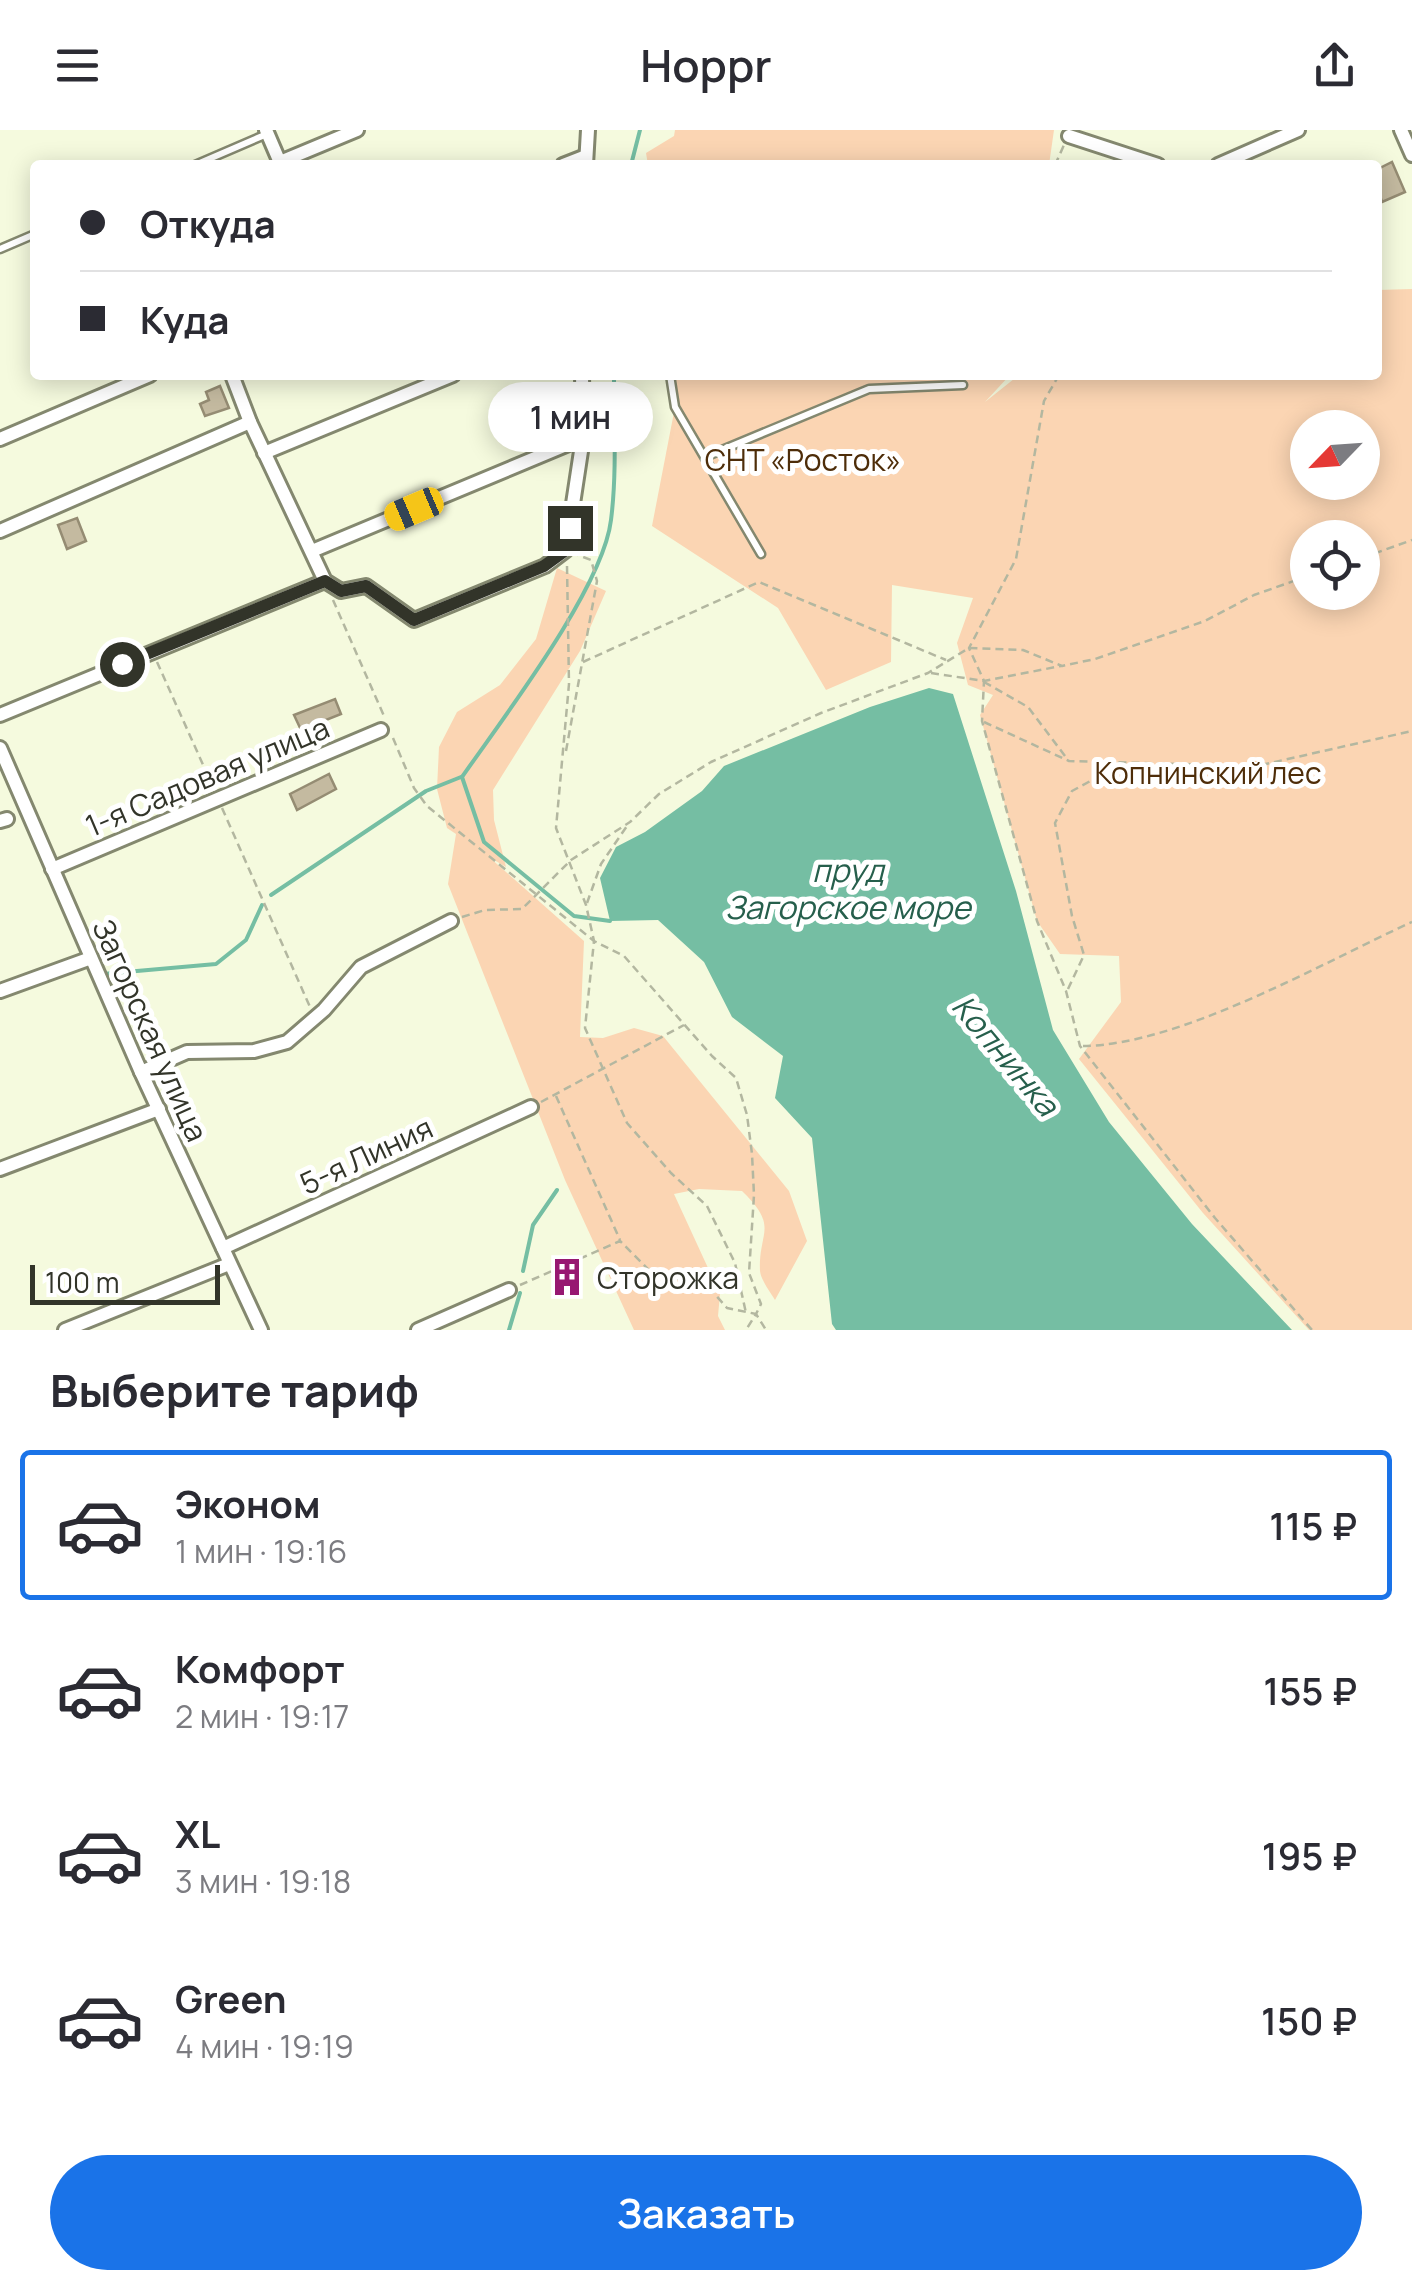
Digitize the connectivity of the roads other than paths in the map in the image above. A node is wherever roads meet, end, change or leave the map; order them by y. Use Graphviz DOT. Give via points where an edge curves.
graph roads {
  1 [pos="357,130"];
  2 [pos="588,130"];
  3 [pos="1298,130"];
  4 [pos="1402,130"];
  5 [pos="267,132"];
  6 [pos="1069,136"];
  7 [pos="1412,155"];
  8 [pos="205,160"];
  9 [pos="279,160"];
  10 [pos="287,160"];
  11 [pos="586,160"];
  12 [pos="1143,160"];
  13 [pos="1229,160"];
  14 [pos="30,236"];
  15 [pos="0,249"];
  16 [pos="138,380"];
  17 [pos="234,380"];
  18 [pos="441,380"];
  19 [pos="582,380"];
  20 [pos="671,380"];
  21 [pos="963,385"];
  22 [pos="250,422"];
  23 [pos="583,438"];
  24 [pos="0,439"];
  25 [pos="264,453"];
  26 [pos="704,458"];
  27 [pos="0,531"];
  28 [pos="312,552"];
  29 [pos="762,554"];
  30 [pos="325,581"];
  31 [pos="0,715"];
  32 [pos="381,730"];
  33 [pos="0,748"];
  34 [pos="52,869"];
  35 [pos="451,920"];
  36 [pos="92,958"];
  37 [pos="0,991"];
  38 [pos="141,1072"];
  39 [pos="531,1107"];
  40 [pos="159,1109"];
  41 [pos="0,1169"];
  42 [pos="222,1248"];
  43 [pos="228,1264"];
  44 [pos="509,1290"];
  45 [pos="66,1330"];
  46 [pos="261,1330"];
  47 [pos="418,1330"];
  1 -- 10 [label="street"];
  2 -- 11 [label="street"];
  3 -- 13 [label="street"];
  4 -- 7 [label="street"];
  5 -- 8 [label="lane"];
  5 -- 9 [label="street"];
  6 -- 12 [label="street"];
  14 -- 15 [label="lane"];
  16 -- 24 [label="street"];
  17 -- 22 [label="street"];
  18 -- 25 [label="street"];
  19 -- 23 [label="street"];
  20 -- 26 [label="lane" via="675,407"];
  21 -- 26 [label="lane" via="870,390"];
  22 -- 25 [label="street"];
  22 -- 27 [label="street"];
  23 -- 28 [label="street"];
  23 -- 30 [label="street" via="566,550 544,566 414,620 366,586 341,591"];
  25 -- 28 [label="street"];
  26 -- 29 [label="lane"];
  28 -- 30 [label="street"];
  30 -- 31 [label="street"];
  32 -- 34 [label="street, 1-я Садовая улица"];
  33 -- 34 [label="street, Загорская улица"];
  34 -- 36 [label="street, Загорская улица"];
  35 -- 38 [label="street" via="361,967 287,1042 254,1051 187,1052"];
  36 -- 37 [label="street"];
  36 -- 38 [label="street, Загорская улица"];
  38 -- 40 [label="street, Загорская улица"];
  39 -- 42 [label="street, 5-я Линия"];
  40 -- 41 [label="street"];
  40 -- 42 [label="street, Загорская улица"];
  42 -- 43 [label="street, Загорская улица"];
  43 -- 45 [label="street"];
  43 -- 46 [label="street, Загорская улица"];
  44 -- 47 [label="street"];
}
